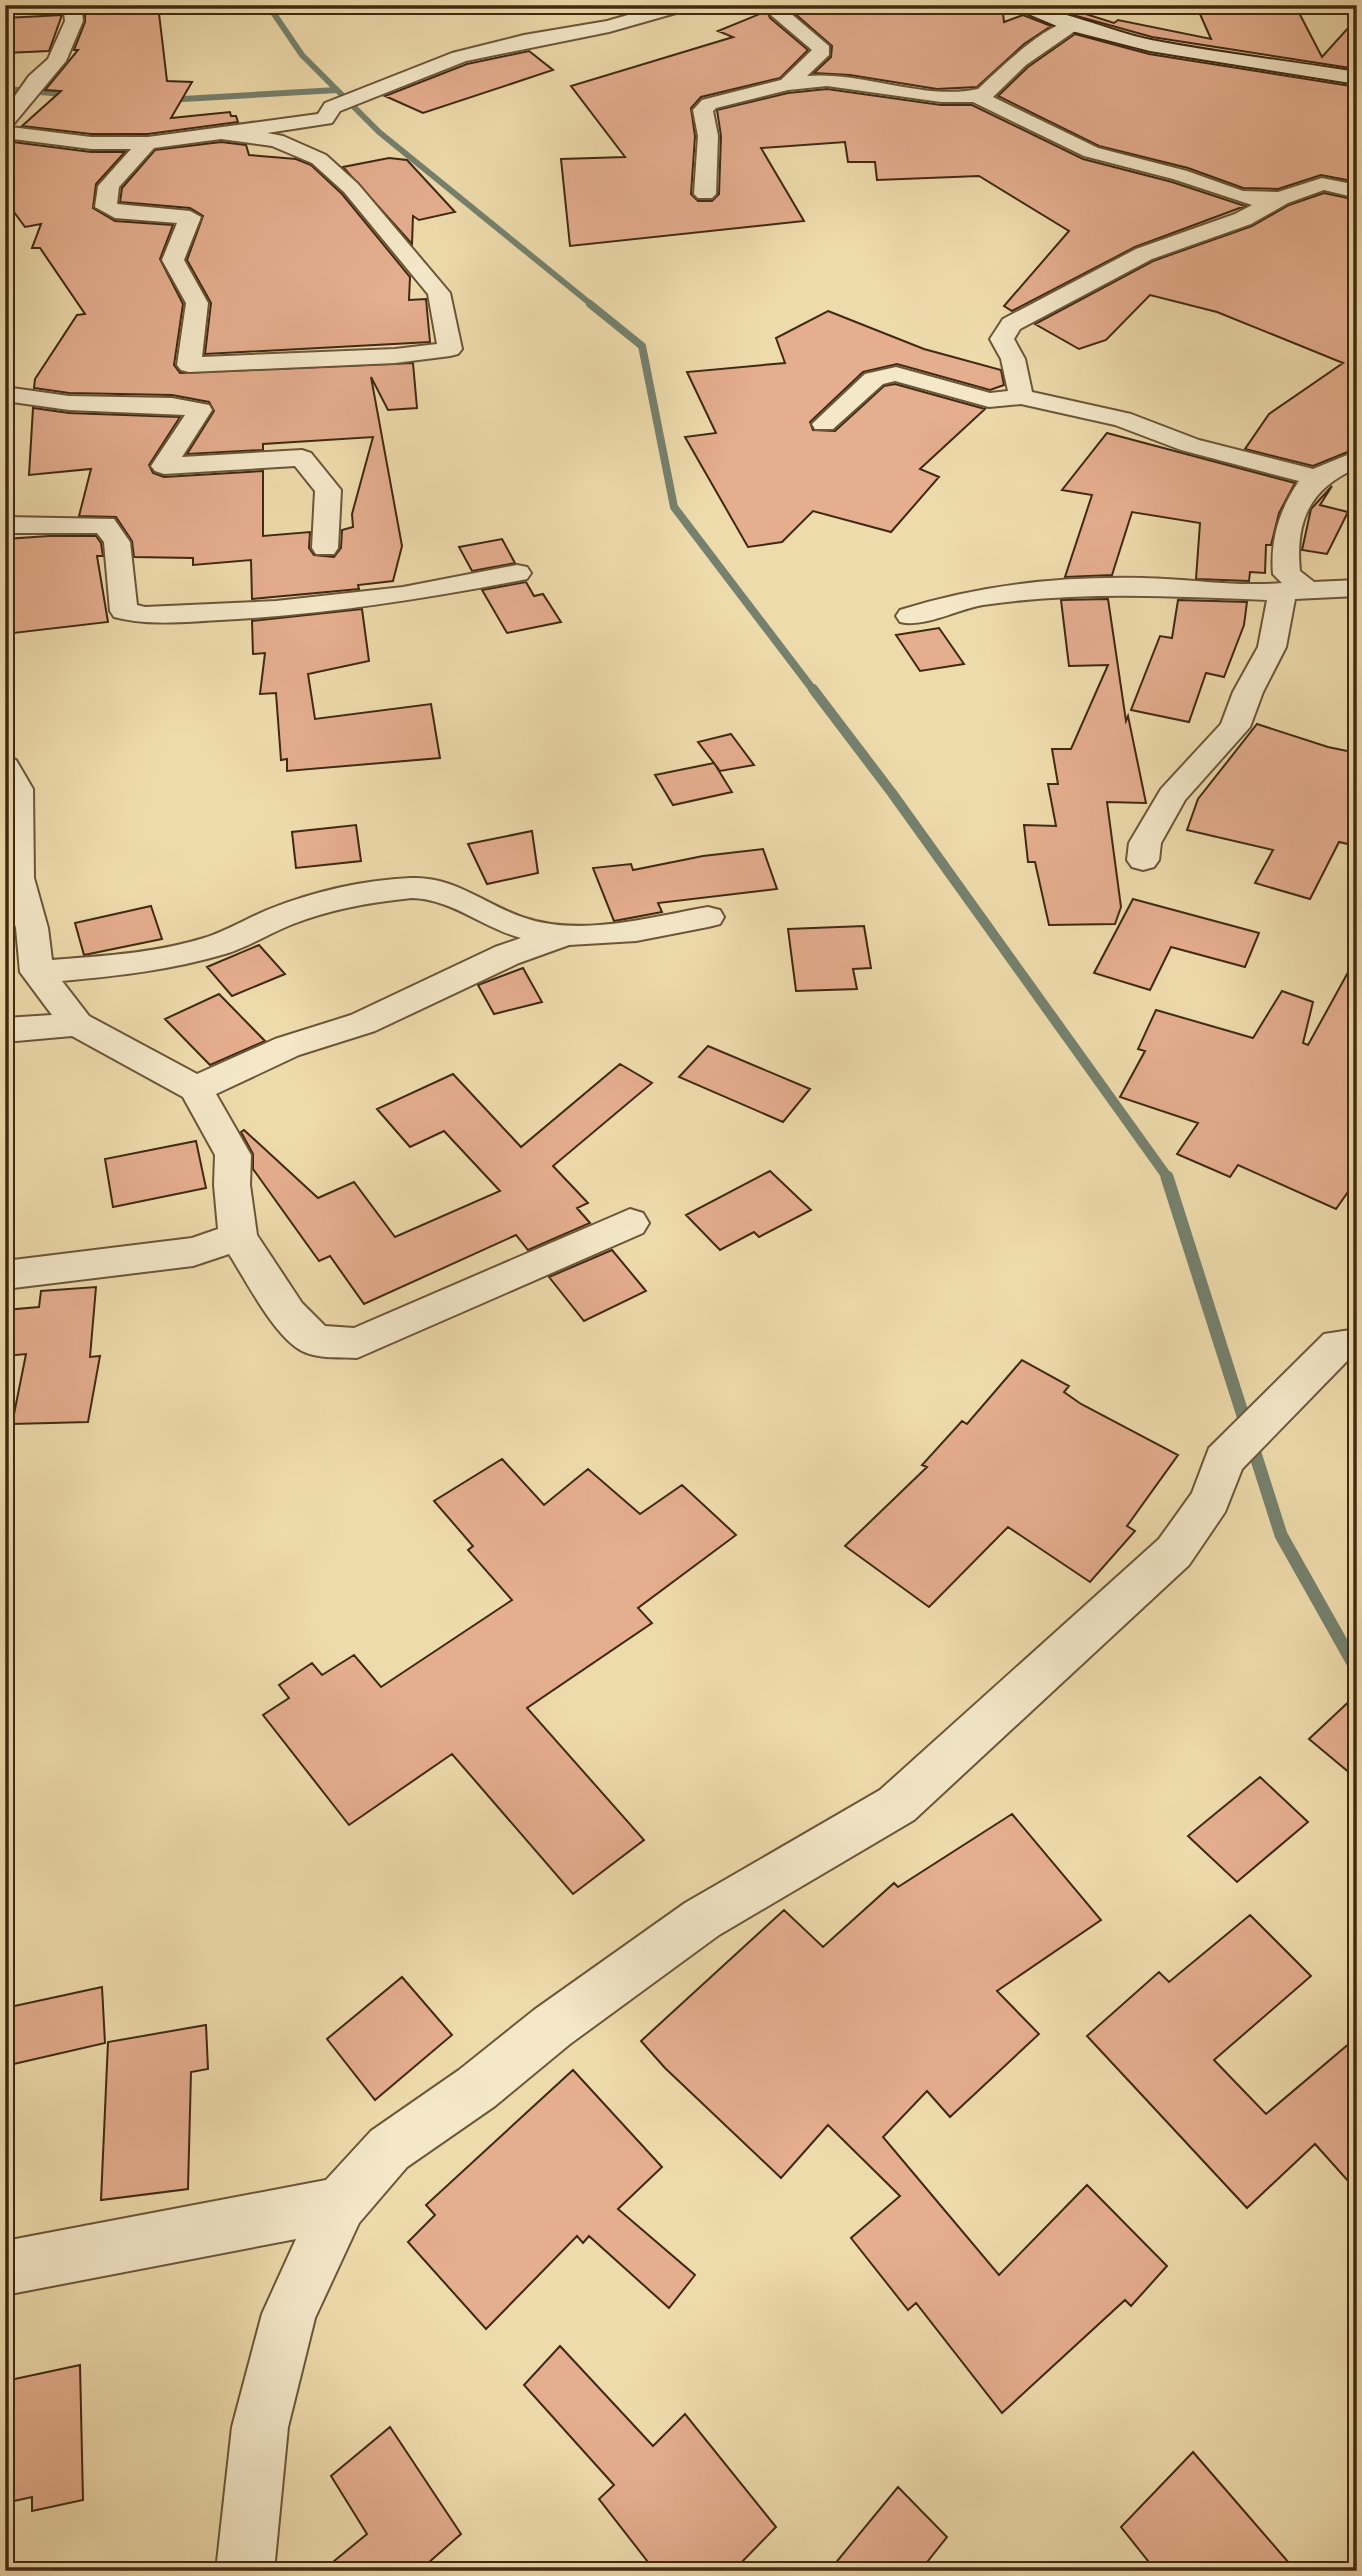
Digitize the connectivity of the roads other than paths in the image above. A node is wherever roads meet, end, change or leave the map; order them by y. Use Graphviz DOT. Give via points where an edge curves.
graph roads {
  1 [pos="77,5"];
  2 [pos="684,5"];
  3 [pos="791,5"];
  4 [pos="1016,5"];
  5 [pos="1071,25"];
  6 [pos="806,67"];
  7 [pos="1351,76"];
  8 [pos="827,80"];
  9 [pos="788,84"];
  10 [pos="976,96"];
  11 [pos="5,122"];
  12 [pos="5,132"];
  13 [pos="225,134"];
  14 [pos="148,143"];
  15 [pos="1357,192"];
  16 [pos="705,194"];
  17 [pos="1281,198"];
  18 [pos="5,394"];
  19 [pos="1021,397"];
  20 [pos="824,424"];
  21 [pos="1357,459"];
  22 [pos="1317,478"];
  23 [pos="5,525"];
  24 [pos="325,548"];
  25 [pos="517,573"];
  26 [pos="1357,588"];
  27 [pos="1295,590"];
  28 [pos="910,615"];
  29 [pos="5,766"];
  30 [pos="1143,860"];
  31 [pos="708,917"];
  32 [pos="564,936"];
  33 [pos="37,972"];
  34 [pos="77,1024"];
  35 [pos="5,1030"];
  36 [pos="196,1089"];
  37 [pos="630,1223"];
  38 [pos="237,1237"];
  39 [pos="5,1275"];
  40 [pos="1357,1344"];
  41 [pos="340,2204"];
  42 [pos="5,2268"];
  43 [pos="245,2571"];
  1 -- 11 [label="street" via="56,61"];
  2 -- 13 [label="street" via="609,26 458,57 332,107 326,119"];
  3 -- 6 [label="street" via="778,12 822,51"];
  4 -- 5 [label="street"];
  5 -- 7 [label="street" via="1150,45"];
  5 -- 10 [label="street"];
  6 -- 8 [label="street"];
  6 -- 9 [label="street"];
  8 -- 9 [label="street"];
  8 -- 10 [label="street" via="941,96"];
  9 -- 16 [label="street" via="709,104 703,110 708,136"];
  10 -- 17 [label="street" via="1091,152 1180,174 1258,201"];
  12 -- 14 [label="street" via="79,142"];
  13 -- 14 [label="street"];
  13 -- 14 [label="street" via="276,141 319,159 351,188 439,293 450,349 395,356 189,365 197,303 173,260 190,217 115,212 106,207 109,186"];
  15 -- 17 [label="street" via="1322,184"];
  17 -- 19 [label="street" via="1243,219 1144,254 1011,324 1002,339 1013,359"];
  18 -- 24 [label="street" via="69,403 200,410 164,466 302,458 328,490"];
  19 -- 20 [label="street" via="989,400 882,374"];
  19 -- 22 [label="street" via="1122,419 1190,445"];
  21 -- 22 [label="street"];
  22 -- 27 [label="street" via="1302,494 1287,536 1284,556"];
  23 -- 25 [label="street" via="105,525 117,542 124,611 145,615 276,609"];
  26 -- 27 [label="street"];
  27 -- 28 [label="street" via="1035,589 960,600"];
  27 -- 30 [label="street" via="1235,727 1172,796 1145,843"];
  29 -- 33 [label="street" via="18,789 18,877 32,928"];
  31 -- 32 [label="street"];
  32 -- 33 [label="street" via="514,926 461,896 415,887 336,899 216,945 143,963"];
  32 -- 36 [label="street" via="507,955 363,1023 286,1047"];
  33 -- 34 [label="street"];
  34 -- 35 [label="street"];
  34 -- 36 [label="street"];
  36 -- 38 [label="street" via="233,1154"];
  37 -- 38 [label="street" via="357,1343 315,1340 288,1313"];
  38 -- 39 [label="street" via="193,1252"];
  40 -- 41 [label="street" via="1338,1345 1224,1460 1210,1500 1174,1552 897,1805 691,1926 389,2149"];
  41 -- 42 [label="street"];
  41 -- 43 [label="street" via="289,2314 260,2427"];
}
